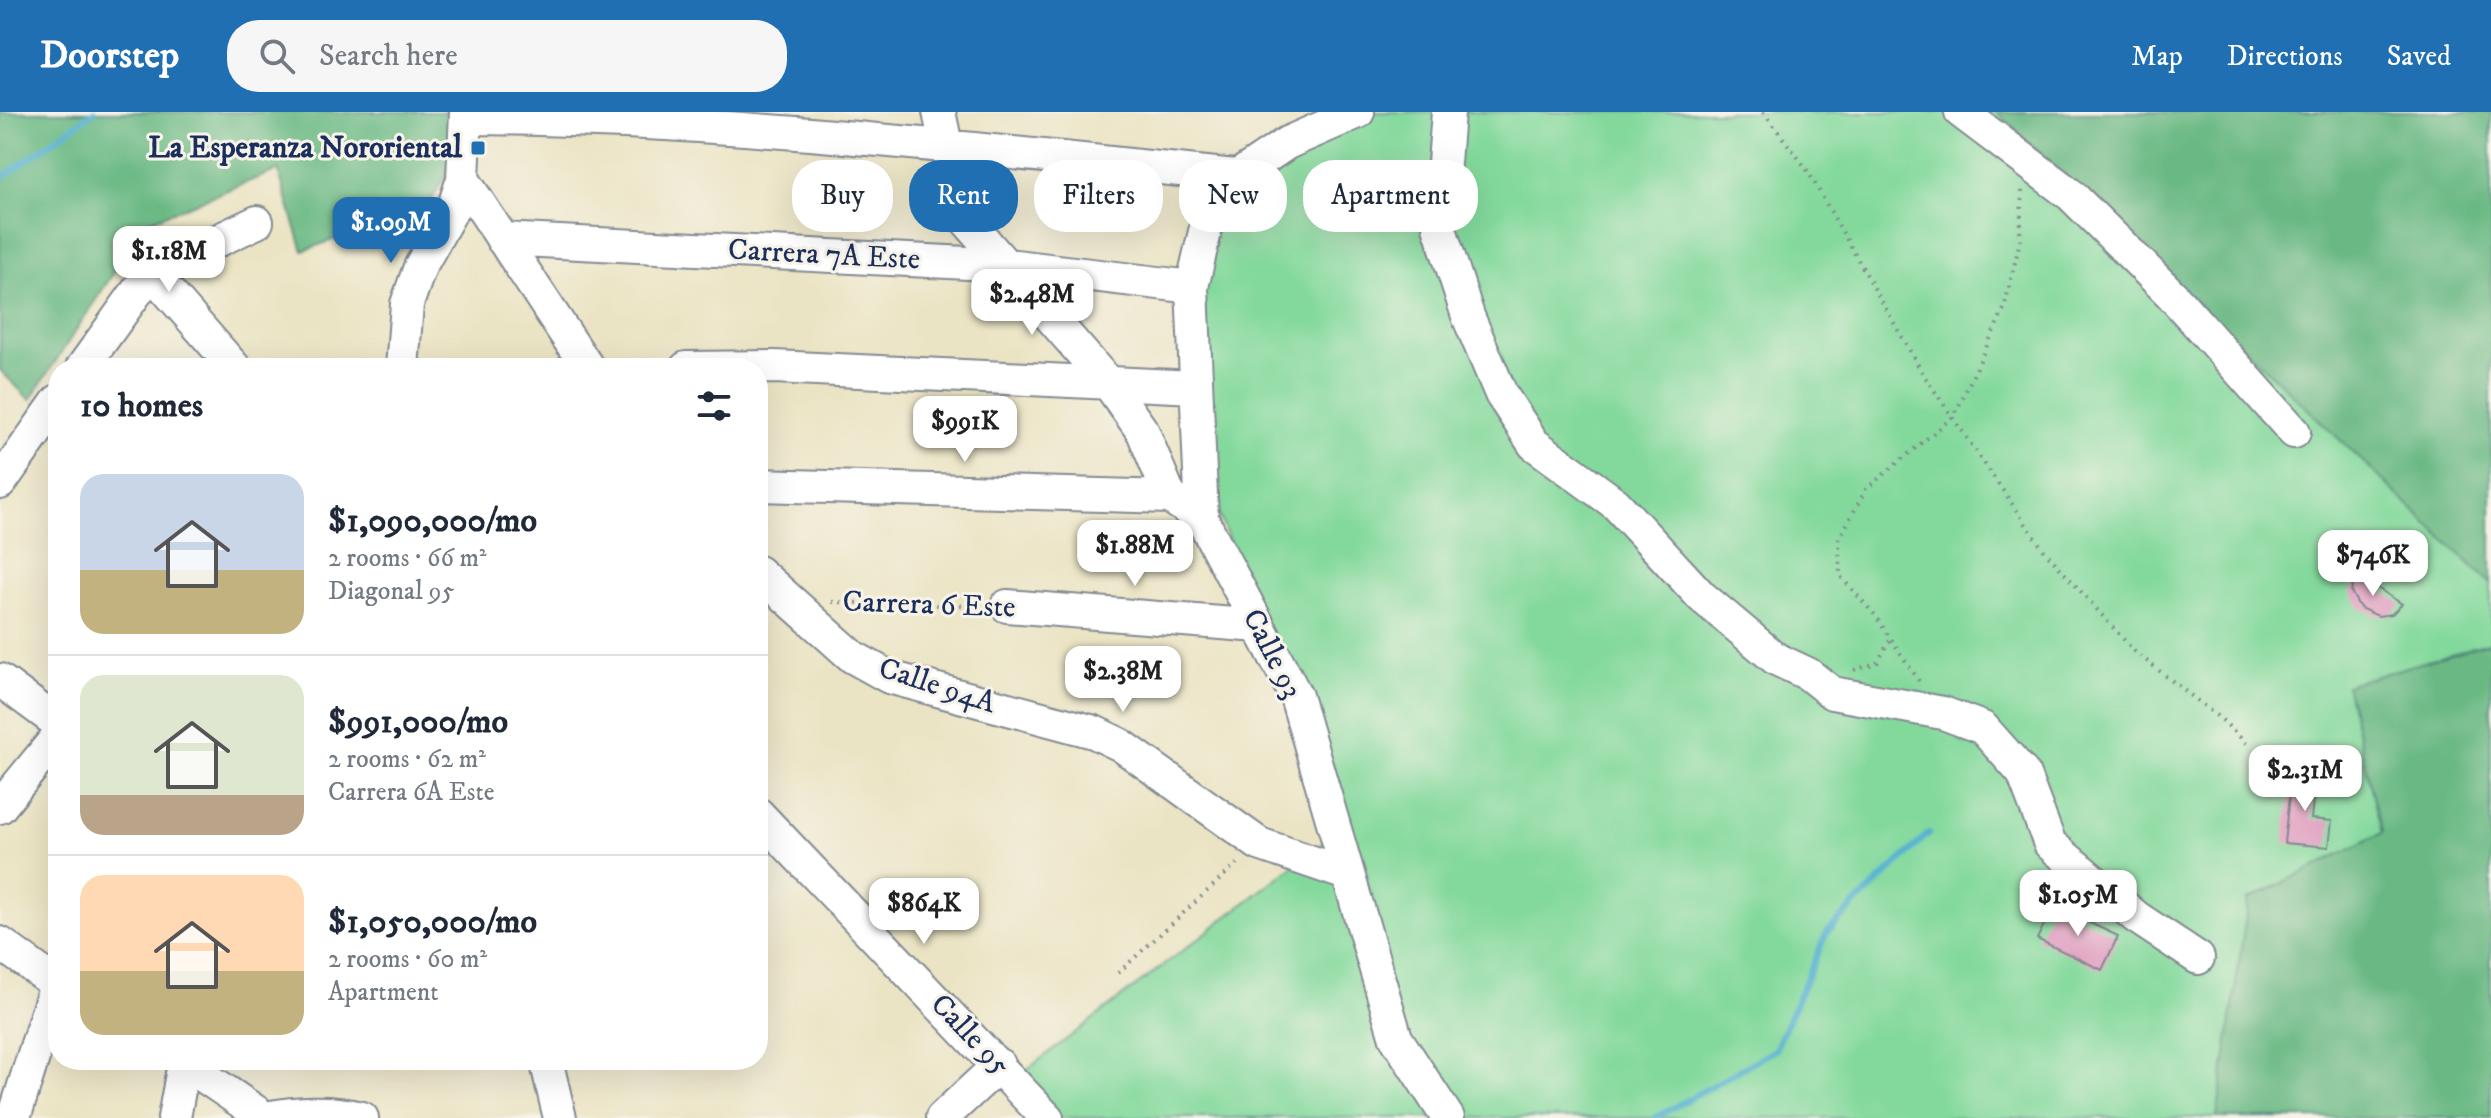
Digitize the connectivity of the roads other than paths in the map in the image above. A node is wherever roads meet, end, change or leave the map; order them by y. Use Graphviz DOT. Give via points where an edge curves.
graph roads {
  1 [pos="939,112"];
  2 [pos="1358,112"];
  3 [pos="1448,112"];
  4 [pos="1961,112"];
  5 [pos="466,115"];
  6 [pos="944,146"];
  7 [pos="1262,160"];
  8 [pos="1179,170"];
  9 [pos="463,179"];
  10 [pos="257,222"];
  11 [pos="1205,232"];
  12 [pos="502,239"];
  13 [pos="1007,265"];
  14 [pos="151,272"];
  15 [pos="1192,287"];
  16 [pos="89,358"];
  17 [pos="226,358"];
  18 [pos="403,358"];
  19 [pos="581,358"];
  20 [pos="768,367"];
  21 [pos="1109,384"];
  22 [pos="1195,387"];
  23 [pos="48,415"];
  24 [pos="2294,432"];
  25 [pos="0,483"];
  26 [pos="768,485"];
  27 [pos="1170,497"];
  28 [pos="1202,519"];
  29 [pos="768,581"];
  30 [pos="1007,606"];
  31 [pos="1259,626"];
  32 [pos="0,680"];
  33 [pos="48,716"];
  34 [pos="48,748"];
  35 [pos="0,807"];
  36 [pos="768,824"];
  37 [pos="1347,874"];
  38 [pos="0,943"];
  39 [pos="2198,958"];
  40 [pos="48,978"];
  41 [pos="48,1012"];
  42 [pos="999,1065"];
  43 [pos="181,1070"];
  44 [pos="194,1070"];
  45 [pos="548,1070"];
  46 [pos="14,1118"];
  47 [pos="174,1118"];
  48 [pos="265,1118"];
  49 [pos="362,1118"];
  50 [pos="560,1118"];
  51 [pos="942,1118"];
  52 [pos="1047,1118"];
  53 [pos="1448,1118"];
  1 -- 6 [label="street"];
  2 -- 7 [label="street, Calle 93"];
  3 -- 39 [label="street" via="1439,226 1501,394 1534,444 1616,504 1702,597 1776,659 1832,693 1943,713 1983,728 2023,773 2050,844 2136,917"];
  4 -- 24 [label="street" via="2071,195 2172,295"];
  5 -- 6 [label="street"];
  5 -- 9 [label="street"];
  6 -- 8 [label="street"];
  6 -- 13 [label="street" via="961,214"];
  9 -- 12 [label="street"];
  9 -- 18 [label="street" via="407,304"];
  10 -- 14 [label="street"];
  11 -- 15 [label="street, Calle 93"];
  12 -- 13 [label="street, Carrera 7A Este"];
  12 -- 19 [label="street"];
  13 -- 15 [label="street, Carrera 7A Este"];
  13 -- 21 [label="street"];
  14 -- 16 [label="street"];
  14 -- 17 [label="street"];
  15 -- 22 [label="street, Calle 93"];
  20 -- 21 [label="street"];
  21 -- 22 [label="street"];
  21 -- 27 [label="street" via="1143,432"];
  22 -- 28 [label="street, Calle 93"];
  23 -- 25 [label="street"];
  26 -- 27 [label="street"];
  27 -- 28 [label="street"];
  28 -- 31 [label="street, Calle 93"];
  29 -- 37 [label="street, Calle 94A" via="853,657 889,677 1094,732 1121,745 1259,844"];
  30 -- 31 [label="street, Carrera 6 Este"];
  31 -- 37 [label="street, Calle 93" via="1296,696"];
  32 -- 33 [label="street"];
  34 -- 35 [label="street"];
  36 -- 42 [label="street, Calle 95"];
  37 -- 53 [label="street, Calle 93" via="1396,1038"];
  38 -- 40 [label="street"];
  41 -- 46 [label="street"];
  42 -- 51 [label="street"];
  42 -- 52 [label="street, Calle 95"];
  43 -- 47 [label="street"];
  44 -- 48 [label="street"];
  45 -- 50 [label="street"];
  48 -- 49 [label="street" via="338,1112"];
}
